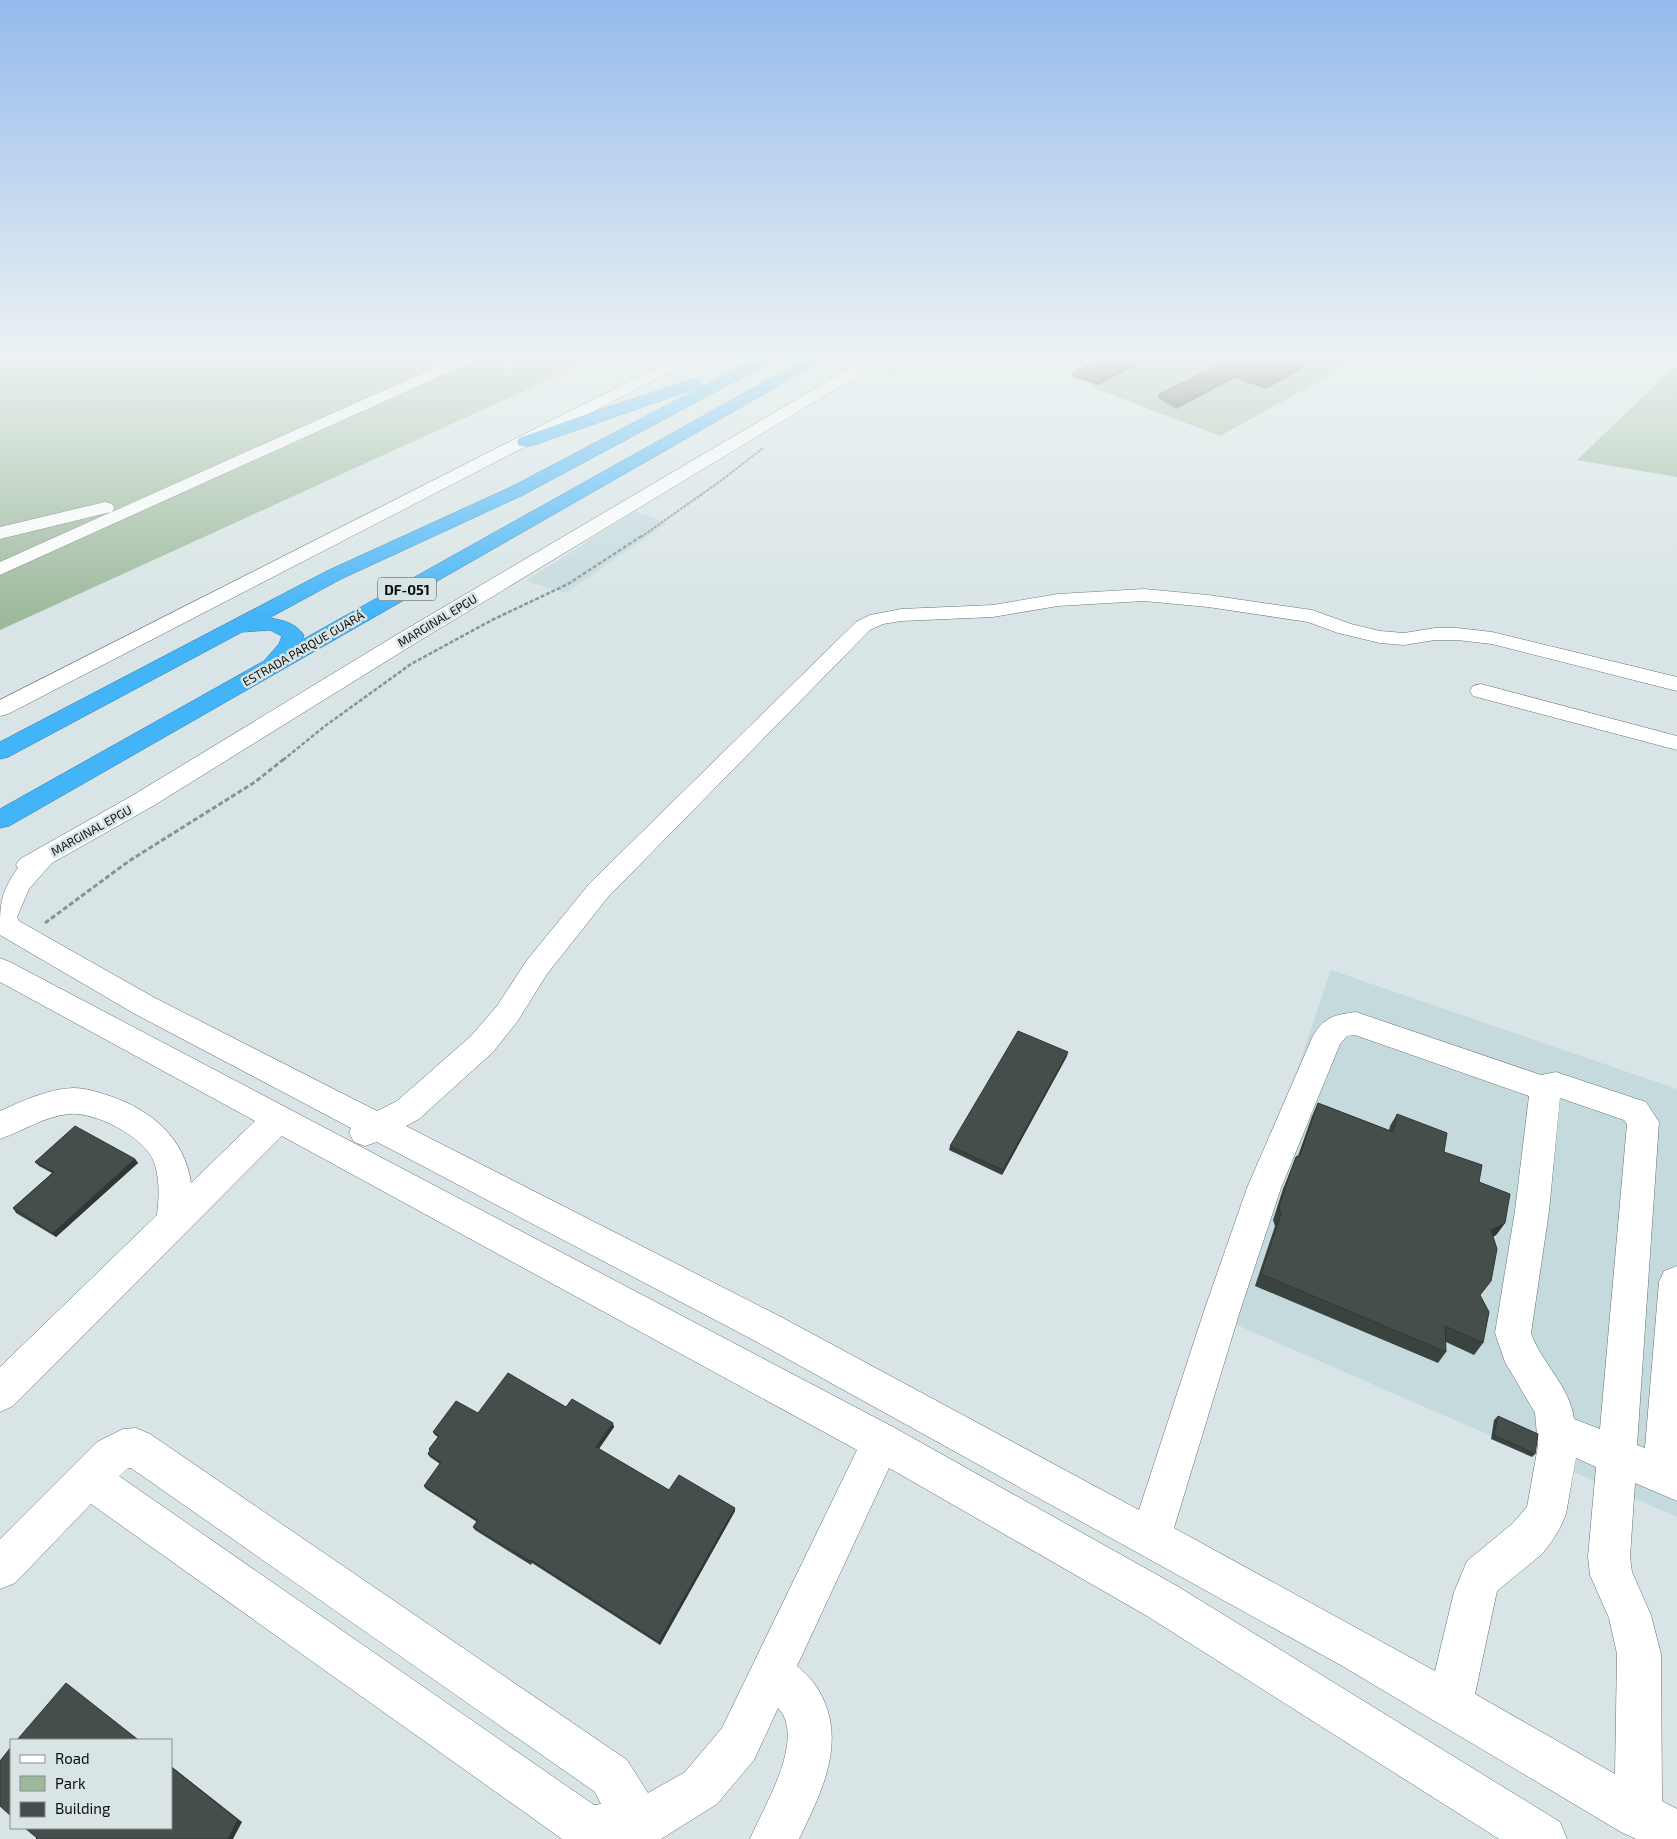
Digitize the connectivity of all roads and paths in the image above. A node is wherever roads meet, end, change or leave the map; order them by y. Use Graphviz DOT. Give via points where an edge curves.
graph roads {
  1 [pos="275,445"];
  2 [pos="519,445"];
  3 [pos="605,445"];
  4 [pos="663,445"];
  5 [pos="742,445"];
  6 [pos="764,448"];
  7 [pos="165,494"];
  8 [pos="0,533"];
  9 [pos="0,569"];
  10 [pos="235,628"];
  11 [pos="270,666"];
  12 [pos="1677,684"];
  13 [pos="1481,691"];
  14 [pos="0,709"];
  15 [pos="1677,743"];
  16 [pos="0,752"];
  17 [pos="0,820"];
  18 [pos="45,855"];
  19 [pos="0,882"];
  20 [pos="26,937"];
  21 [pos="0,969"];
  22 [pos="1545,1089"];
  23 [pos="278,1118"];
  24 [pos="0,1126"];
  25 [pos="378,1128"];
  26 [pos="332,1148"];
  27 [pos="174,1222"];
  28 [pos="1677,1282"];
  29 [pos="69,1324"];
  30 [pos="0,1365"];
  31 [pos="0,1393"];
  32 [pos="1558,1431"];
  33 [pos="881,1442"];
  34 [pos="1617,1456"];
  35 [pos="88,1478"];
  36 [pos="1670,1478"];
  37 [pos="1150,1538"];
  38 [pos="0,1568"];
  39 [pos="771,1674"];
  40 [pos="1450,1704"];
  41 [pos="1638,1815"];
  42 [pos="640,1825"];
  43 [pos="1677,1836"];
  44 [pos="774,1839"];
  45 [pos="1542,1839"];
  1 -- 7 [label="street"];
  2 -- 14 [label="street"];
  3 -- 10 [label="highway, DF-051" via="334,575"];
  4 -- 11 [label="highway, ESTRADA PARQUE GUARÁ / DF-051"];
  5 -- 18 [label="street, MARGINAL EPGU" via="406,639 144,800"];
  6 -- 20 [label="path" via="662,523 568,584 411,664 255,782 129,861"];
  7 -- 8 [label="street"];
  7 -- 9 [label="street"];
  10 -- 11 [label="highway" via="257,623 288,629 293,635 289,646"];
  10 -- 16 [label="highway, DF-051"];
  11 -- 17 [label="highway, ESTRADA PARQUE GUARÁ / DF-051"];
  12 -- 25 [label="street" via="1492,638 1457,634 1404,639 1380,637 1345,629 1312,616 1144,595 1058,600 993,611 877,619 862,626 599,890 537,967 508,1014 482,1044 408,1110"];
  13 -- 15 [label="street"];
  18 -- 19 [label="street, MARGINAL EPGU"];
  18 -- 20 [label="street" via="18,885 3,917 9,928"];
  20 -- 25 [label="street" via="145,1006"];
  21 -- 23 [label="street"];
  22 -- 32 [label="street" via="1532,1211 1513,1333 1518,1350 1548,1397"];
  22 -- 34 [label="street" via="1556,1084 1635,1111 1643,1122"];
  22 -- 37 [label="street" via="1356,1023 1338,1026 1328,1038 1264,1188"];
  23 -- 26 [label="street"];
  23 -- 27 [label="street"];
  24 -- 27 [label="street" via="54,1105 78,1101 102,1106 141,1126 164,1149 173,1169 176,1190"];
  25 -- 26 [label="street"];
  25 -- 37 [label="street" via="770,1330"];
  26 -- 33 [label="street"];
  27 -- 29 [label="street"];
  28 -- 36 [label="street"];
  29 -- 30 [label="street"];
  29 -- 31 [label="street"];
  32 -- 34 [label="street"];
  32 -- 40 [label="street" via="1546,1514 1527,1539 1482,1576 1475,1592"];
  33 -- 39 [label="street"];
  33 -- 45 [label="street" via="1162,1601"];
  34 -- 36 [label="street"];
  34 -- 41 [label="street" via="1609,1557 1612,1575 1630,1615 1639,1654"];
  35 -- 38 [label="street"];
  35 -- 42 [label="street" via="588,1829"];
  35 -- 42 [label="street" via="111,1456 123,1449 136,1448 611,1776"];
  37 -- 40 [label="street"];
  39 -- 42 [label="street" via="738,1744 701,1788"];
  39 -- 44 [label="street" via="800,1698 809,1719 805,1773"];
  40 -- 41 [label="street"];
  41 -- 43 [label="street"];
}
